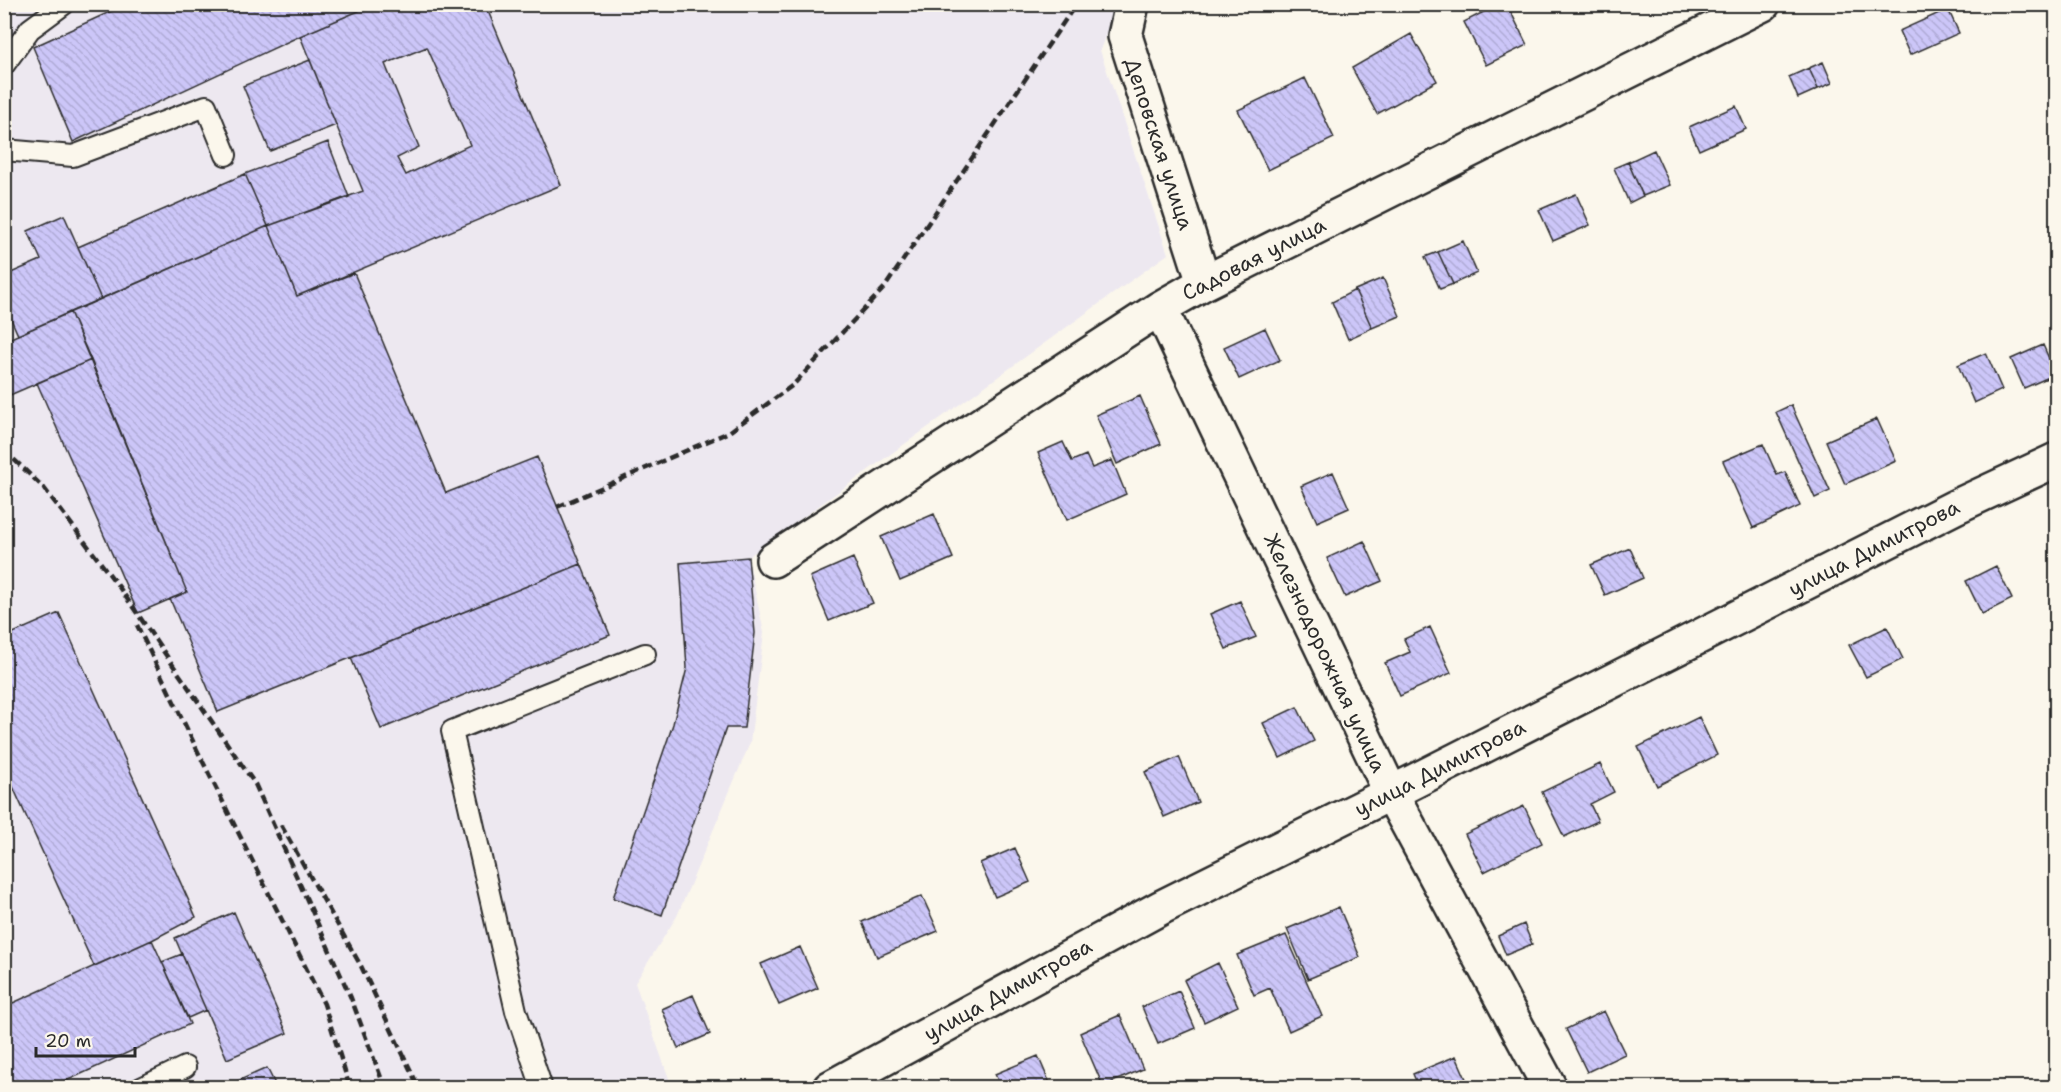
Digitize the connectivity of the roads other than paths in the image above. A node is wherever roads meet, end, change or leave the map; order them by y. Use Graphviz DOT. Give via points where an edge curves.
graph roads {
  1 [pos="64,4"];
  2 [pos="1132,4"];
  3 [pos="1763,4"];
  4 [pos="4,65"];
  5 [pos="4,150"];
  6 [pos="226,155"];
  7 [pos="1204,283"];
  8 [pos="1160,308"];
  9 [pos="2056,460"];
  10 [pos="773,560"];
  11 [pos="645,654"];
  12 [pos="1391,793"];
  13 [pos="185,1067"];
  14 [pos="141,1088"];
  15 [pos="542,1088"];
  16 [pos="830,1088"];
  17 [pos="1550,1088"];
  1 -- 4 [label="lane" via="30,29"];
  2 -- 7 [label="street, Деповская улица" via="1125,36"];
  3 -- 7 [label="street, Садовая улица"];
  5 -- 6 [label="lane" via="73,156 206,106"];
  7 -- 8 [label="street, Садовая улица"];
  8 -- 10 [label="street, Садовая улица"];
  8 -- 12 [label="street, Железнодорожная улица"];
  9 -- 12 [label="street, улица Димитрова" via="1955,507"];
  11 -- 15 [label="lane" via="452,731 516,1011"];
  12 -- 16 [label="street, улица Димитрова" via="1162,907"];
  12 -- 17 [label="street, Железнодорожная улица"];
  13 -- 14 [label="lane"];
}
